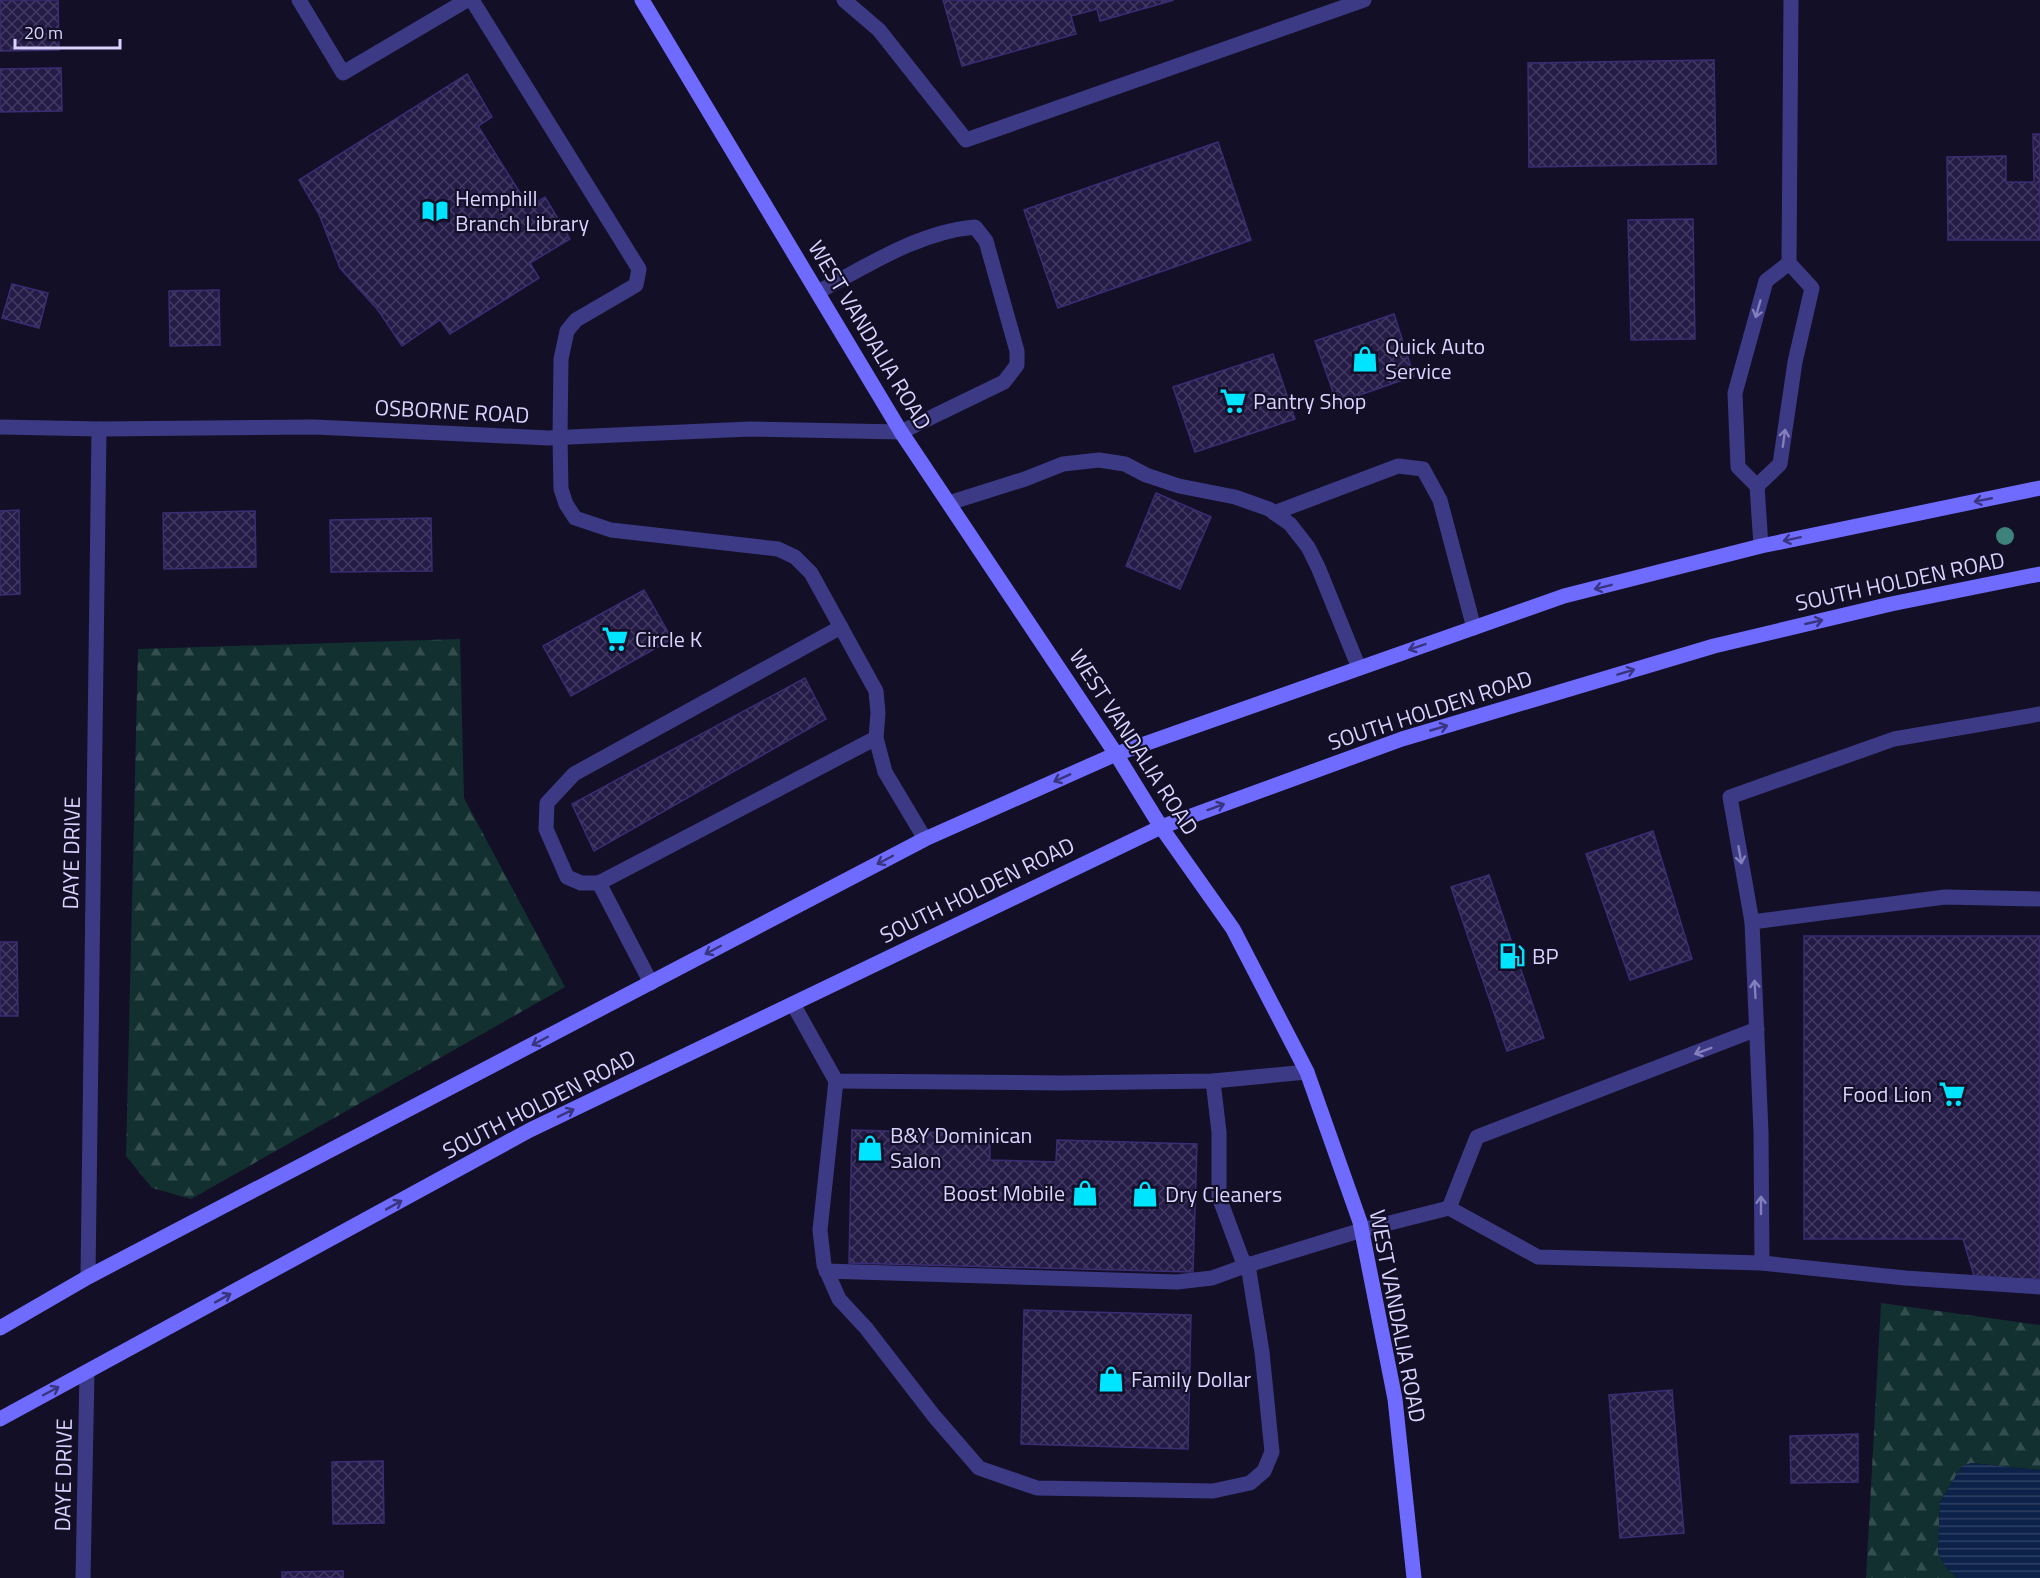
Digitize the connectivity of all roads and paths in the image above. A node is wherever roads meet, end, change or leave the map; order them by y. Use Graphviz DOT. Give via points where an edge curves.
graph roads {
  1 [pos="299,0"];
  2 [pos="469,0"];
  3 [pos="642,0"];
  4 [pos="844,0"];
  5 [pos="1364,0"];
  6 [pos="1791,0"];
  7 [pos="1789,263"];
  8 [pos="818,292"];
  9 [pos="0,427"];
  10 [pos="99,429"];
  11 [pos="901,432"];
  12 [pos="560,437"];
  13 [pos="1757,486"];
  14 [pos="2040,488"];
  15 [pos="949,503"];
  16 [pos="1274,513"];
  17 [pos="1761,546"];
  18 [pos="2040,574"];
  19 [pos="841,627"];
  20 [pos="1474,628"];
  21 [pos="1359,668"];
  22 [pos="2040,714"];
  23 [pos="876,738"];
  24 [pos="1116,754"];
  25 [pos="1161,827"];
  26 [pos="926,839"];
  27 [pos="598,883"];
  28 [pos="2040,899"];
  29 [pos="1752,922"];
  30 [pos="651,983"];
  31 [pos="793,1004"];
  32 [pos="1757,1029"];
  33 [pos="1307,1071"];
  34 [pos="836,1081"];
  35 [pos="1213,1081"];
  36 [pos="1449,1208"];
  37 [pos="1362,1230"];
  38 [pos="1762,1263"];
  39 [pos="1248,1265"];
  40 [pos="826,1271"];
  41 [pos="88,1277"];
  42 [pos="2040,1287"];
  43 [pos="0,1328"];
  44 [pos="87,1372"];
  45 [pos="0,1419"];
  46 [pos="84,1578"];
  47 [pos="1414,1578"];
  1 -- 2 [label="street" via="343,73"];
  2 -- 12 [label="street" via="639,269 636,285 576,320 567,331 561,359"];
  3 -- 8 [label="main road, WEST VANDALIA ROAD"];
  4 -- 5 [label="street" via="879,30 966,140"];
  6 -- 7 [label="street"];
  13 -- 7 [label="street, one-way" via="1780,464 1795,362 1812,288"];
  7 -- 13 [label="street, one-way" via="1766,281 1735,393 1738,467"];
  8 -- 11 [label="main road, WEST VANDALIA ROAD"];
  8 -- 11 [label="street" via="897,249 954,229 975,227 986,241 1017,351 1017,365 1004,382"];
  9 -- 10 [label="street, OSBORNE ROAD"];
  10 -- 12 [label="street, OSBORNE ROAD" via="315,427"];
  10 -- 41 [label="street, DAYE DRIVE"];
  11 -- 12 [label="street, OSBORNE ROAD" via="750,429"];
  11 -- 15 [label="main road, WEST VANDALIA ROAD"];
  12 -- 19 [label="street" via="561,489 575,518 611,530 778,549 795,557 811,573"];
  13 -- 17 [label="street"];
  14 -- 17 [label="main road, one-way"];
  15 -- 16 [label="street" via="1063,464 1099,460 1125,464 1146,476 1194,490 1235,497"];
  15 -- 24 [label="main road, WEST VANDALIA ROAD"];
  16 -- 20 [label="street" via="1398,466 1422,469 1440,500"];
  16 -- 21 [label="street" via="1290,524 1308,547"];
  17 -- 20 [label="main road, one-way" via="1564,596"];
  25 -- 18 [label="main road, SOUTH HOLDEN ROAD, one-way" via="1402,739 1714,646"];
  19 -- 23 [label="street" via="876,691"];
  19 -- 27 [label="street" via="574,774 548,803 546,829 567,877 581,883"];
  20 -- 21 [label="main road, one-way"];
  21 -- 24 [label="main road"];
  22 -- 29 [label="street, one-way" via="1894,739 1730,797"];
  23 -- 26 [label="street" via="885,772"];
  23 -- 27 [label="street"];
  24 -- 25 [label="main road, WEST VANDALIA ROAD"];
  24 -- 26 [label="main road, one-way"];
  25 -- 31 [label="main road, SOUTH HOLDEN ROAD"];
  25 -- 33 [label="main road, WEST VANDALIA ROAD" via="1233,929"];
  26 -- 30 [label="main road, one-way"];
  27 -- 30 [label="street"];
  28 -- 29 [label="street" via="1945,897"];
  32 -- 29 [label="street, one-way"];
  30 -- 41 [label="main road, one-way"];
  31 -- 34 [label="street"];
  44 -- 31 [label="main road, SOUTH HOLDEN ROAD, one-way" via="530,1130"];
  32 -- 36 [label="street, one-way" via="1477,1137"];
  38 -- 32 [label="street, one-way"];
  33 -- 35 [label="street"];
  33 -- 37 [label="main road, WEST VANDALIA ROAD"];
  34 -- 35 [label="street"];
  34 -- 40 [label="street" via="820,1230"];
  35 -- 39 [label="street" via="1219,1132 1219,1197 1242,1259"];
  36 -- 37 [label="street"];
  36 -- 38 [label="street" via="1539,1257"];
  37 -- 39 [label="street"];
  37 -- 47 [label="main road, WEST VANDALIA ROAD" via="1395,1399"];
  38 -- 42 [label="street"];
  39 -- 40 [label="street" via="1212,1278 1177,1282"];
  39 -- 40 [label="street" via="1272,1452 1264,1471 1250,1483 1213,1491 1037,1488 979,1468 839,1299"];
  41 -- 43 [label="main road"];
  45 -- 44 [label="main road, SOUTH HOLDEN ROAD, one-way"];
  44 -- 46 [label="street, DAYE DRIVE"];
}
